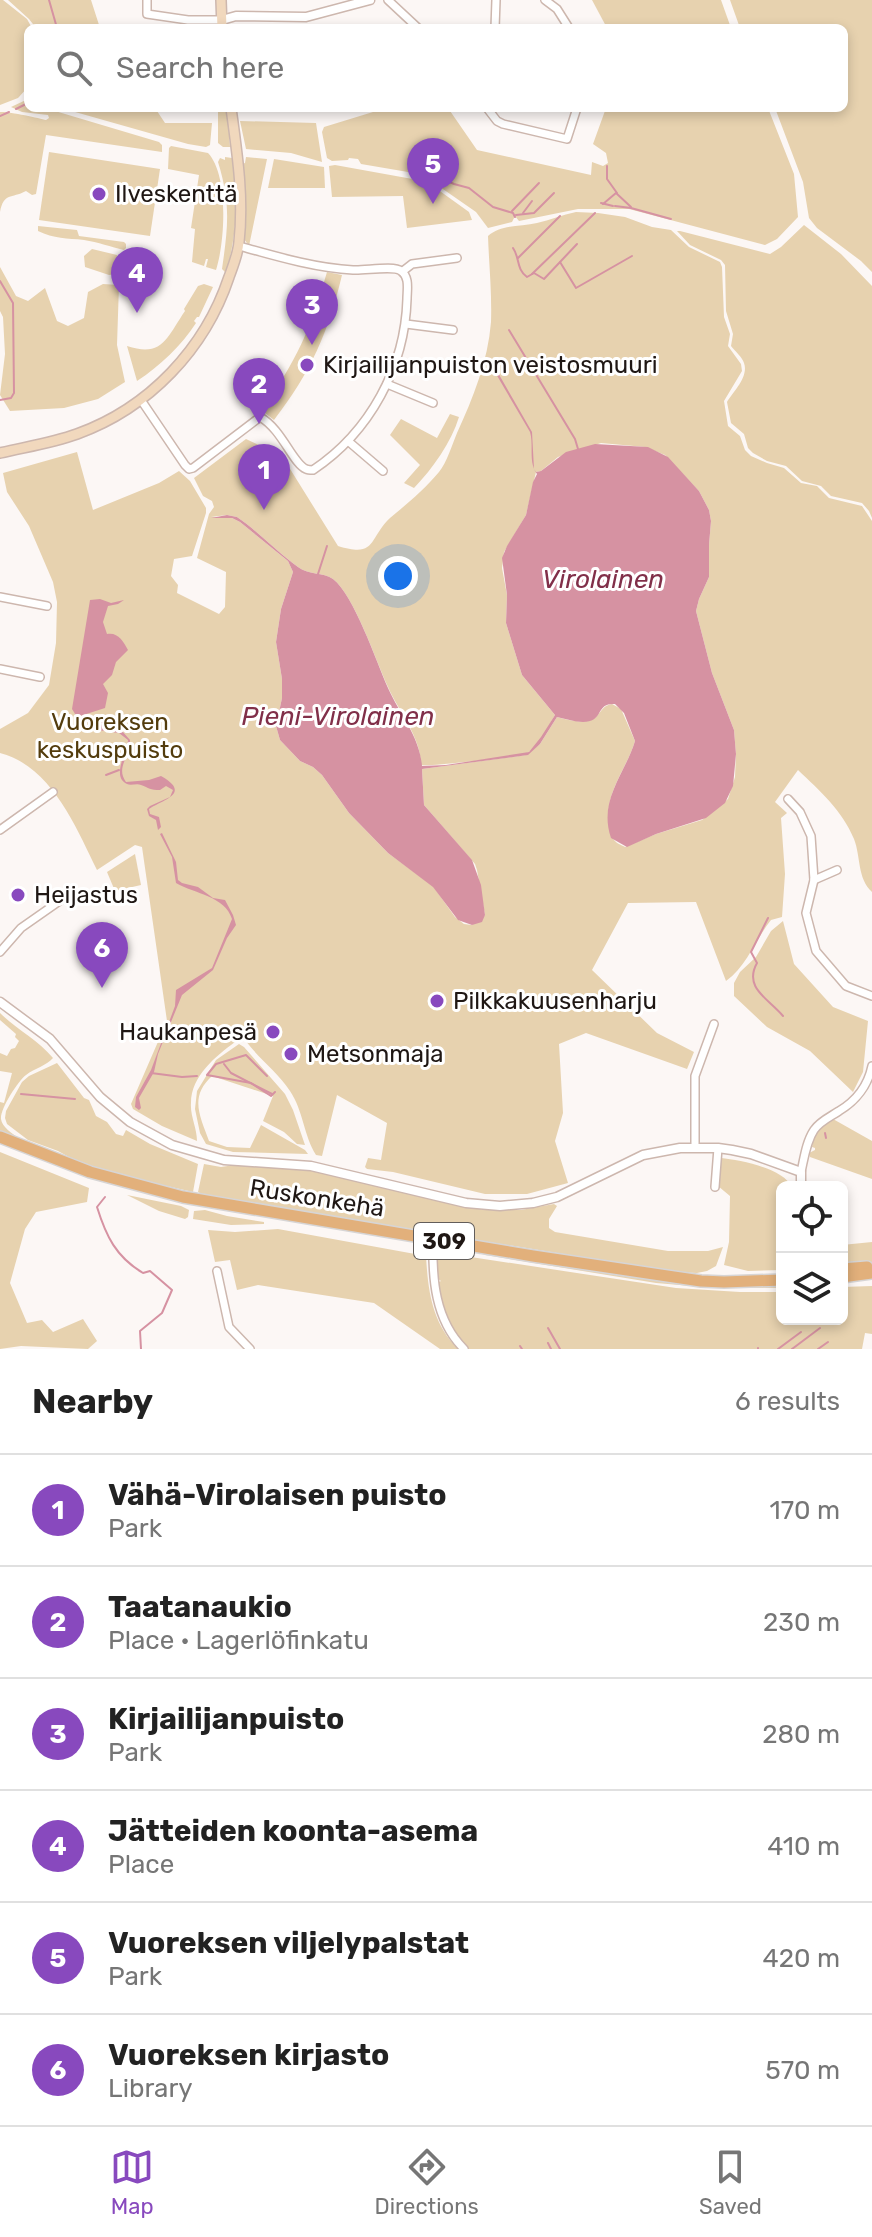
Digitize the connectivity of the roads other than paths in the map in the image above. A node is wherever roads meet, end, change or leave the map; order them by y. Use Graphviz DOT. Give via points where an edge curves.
graph roads {
  1 [pos="147,0"];
  2 [pos="221,0"];
  3 [pos="370,0"];
  4 [pos="388,0"];
  5 [pos="496,0"];
  6 [pos="545,0"];
  7 [pos="222,24"];
  8 [pos="414,24"];
  9 [pos="495,24"];
  10 [pos="566,24"];
  11 [pos="232,112"];
  12 [pos="490,112"];
  13 [pos="576,112"];
  14 [pos="567,139"];
  15 [pos="578,142"];
  16 [pos="239,246"];
  17 [pos="457,258"];
  18 [pos="403,271"];
  19 [pos="406,324"];
  20 [pos="453,330"];
  21 [pos="387,384"];
  22 [pos="141,400"];
  23 [pos="433,403"];
  24 [pos="348,441"];
  25 [pos="0,453"];
  26 [pos="383,471"];
  27 [pos="0,597"];
  28 [pos="47,606"];
  29 [pos="0,669"];
  30 [pos="40,677"];
  31 [pos="53,792"];
  32 [pos="788,799"];
  33 [pos="0,830"];
  34 [pos="837,870"];
  35 [pos="814,880"];
  36 [pos="71,893"];
  37 [pos="0,952"];
  38 [pos="872,996"];
  39 [pos="0,1002"];
  40 [pos="714,1024"];
  41 [pos="872,1066"];
  42 [pos="0,1137"];
  43 [pos="695,1148"];
  44 [pos="718,1148"];
  45 [pos="801,1172"];
  46 [pos="801,1181"];
  47 [pos="715,1187"];
  48 [pos="433,1239"];
  49 [pos="872,1266"];
  50 [pos="848,1268"];
  51 [pos="217,1271"];
  52 [pos="776,1273"];
  53 [pos="872,1273"];
  54 [pos="848,1276"];
  55 [pos="683,1277"];
  56 [pos="776,1280"];
  57 [pos="250,1349"];
  58 [pos="464,1349"];
  1 -- 7 [label="street" via="147,14"];
  2 -- 7 [label="main road"];
  3 -- 7 [label="street" via="307,21 236,16"];
  4 -- 8 [label="street"];
  5 -- 9 [label="street"];
  6 -- 10 [label="street"];
  11 -- 16 [label="main road" via="241,194"];
  12 -- 14 [label="street" via="503,124"];
  13 -- 14 [label="street"];
  14 -- 15 [label="street"];
  16 -- 18 [label="street" via="344,270"];
  16 -- 22 [label="main road" via="207,328 177,367"];
  17 -- 18 [label="street" via="412,264"];
  18 -- 19 [label="street"];
  19 -- 20 [label="street"];
  19 -- 21 [label="street"];
  21 -- 23 [label="street"];
  21 -- 24 [label="street"];
  22 -- 24 [label="street" via="189,469 258,418 280,434 306,470"];
  22 -- 25 [label="main road" via="91,428"];
  24 -- 26 [label="street"];
  27 -- 28 [label="street"];
  29 -- 30 [label="street"];
  31 -- 33 [label="street"];
  32 -- 35 [label="street" via="811,836"];
  34 -- 35 [label="street"];
  35 -- 38 [label="street" via="806,913 816,951 846,986"];
  36 -- 37 [label="street" via="21,928"];
  39 -- 43 [label="street" via="50,1039 100,1097 130,1122 172,1145 224,1160 311,1166 466,1203 500,1206 557,1197 643,1155"];
  40 -- 43 [label="street" via="695,1076"];
  41 -- 45 [label="street" via="858,1095 814,1130"];
  42 -- 48 [label="main road, Ruskonkehä / 309" via="90,1172 183,1197"];
  43 -- 44 [label="street"];
  44 -- 45 [label="street"];
  44 -- 47 [label="street"];
  45 -- 46 [label="street"];
  48 -- 55 [label="main road, Ruskonkehä / 309"];
  48 -- 58 [label="street" via="433,1281 441,1314"];
  49 -- 50 [label="main road"];
  51 -- 57 [label="street" via="229,1327"];
  52 -- 55 [label="main road, Ruskonkehä / 309"];
  53 -- 54 [label="main road"];
  55 -- 56 [label="main road, Ruskonkehä / 309"];
}
